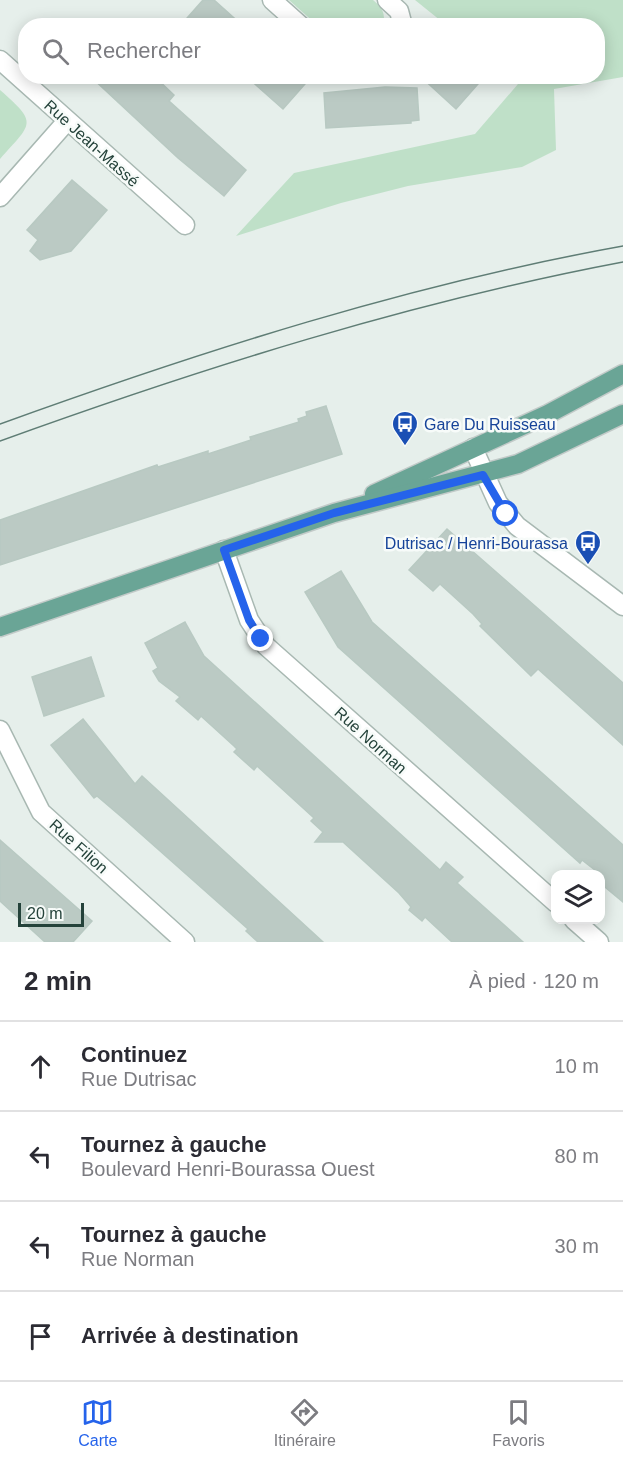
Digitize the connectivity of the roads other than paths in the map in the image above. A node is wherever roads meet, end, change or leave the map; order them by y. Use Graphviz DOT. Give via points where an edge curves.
graph roads {
  1 [pos="272,0"];
  2 [pos="387,0"];
  3 [pos="292,18"];
  4 [pos="401,18"];
  5 [pos="0,60"];
  6 [pos="18,76"];
  7 [pos="26,84"];
  8 [pos="67,121"];
  9 [pos="0,197"];
  10 [pos="185,225"];
  11 [pos="623,374"];
  12 [pos="623,414"];
  13 [pos="473,448"];
  14 [pos="483,475"];
  15 [pos="334,513"];
  16 [pos="224,550"];
  17 [pos="623,606"];
  18 [pos="0,627"];
  19 [pos="0,730"];
  20 [pos="551,899"];
  21 [pos="579,924"];
  22 [pos="185,942"];
  23 [pos="599,942"];
  1 -- 3 [label="street"];
  2 -- 4 [label="street"];
  5 -- 6 [label="street, Rue Jean-Massé"];
  7 -- 8 [label="street, Rue Jean-Massé"];
  8 -- 9 [label="street"];
  8 -- 10 [label="street, Rue Jean-Massé"];
  11 -- 13 [label="main road"];
  12 -- 14 [label="main road" via="536,457"];
  13 -- 14 [label="street"];
  13 -- 15 [label="main road"];
  14 -- 15 [label="main road"];
  14 -- 17 [label="street" via="498,503 517,526"];
  15 -- 16 [label="main road"];
  16 -- 18 [label="main road"];
  16 -- 20 [label="street, Rue Norman" via="249,620 266,646"];
  19 -- 22 [label="street, Rue Filion" via="41,812"];
  21 -- 23 [label="street"];
}
